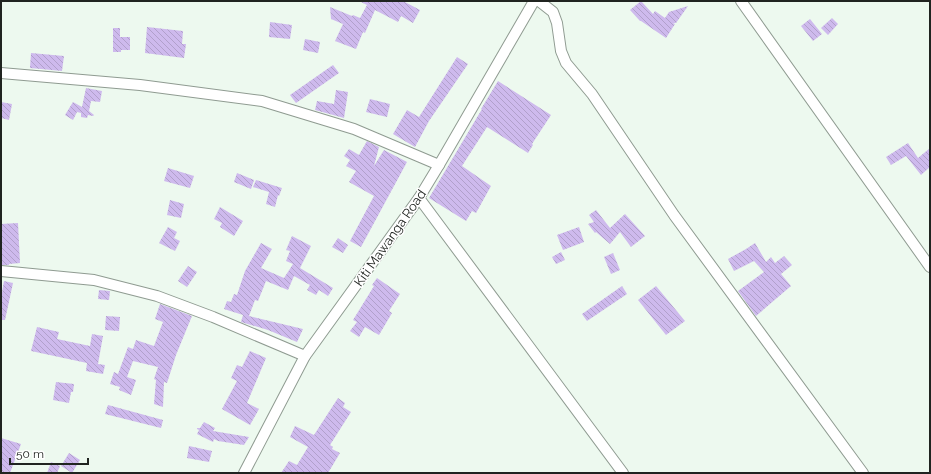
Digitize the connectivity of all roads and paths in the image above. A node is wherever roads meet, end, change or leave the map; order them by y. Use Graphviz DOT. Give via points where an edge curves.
graph roads {
  1 [pos="534,1"];
  2 [pos="539,1"];
  3 [pos="740,1"];
  4 [pos="1,73"];
  5 [pos="439,165"];
  6 [pos="418,198"];
  7 [pos="930,267"];
  8 [pos="1,271"];
  9 [pos="305,356"];
  10 [pos="621,472"];
  11 [pos="244,473"];
  12 [pos="862,473"];
  1 -- 5 [label="street, Kiti Mawanga Road"];
  2 -- 12 [label="street" via="553,12 566,63 592,94 674,214"];
  3 -- 7 [label="street"];
  4 -- 5 [label="street" via="262,101 354,129"];
  5 -- 6 [label="street, Kiti Mawanga Road"];
  6 -- 9 [label="street, Kiti Mawanga Road"];
  6 -- 10 [label="street"];
  8 -- 9 [label="street" via="94,280 157,296"];
  9 -- 11 [label="street, Kiti Mawanga Road"];
}
